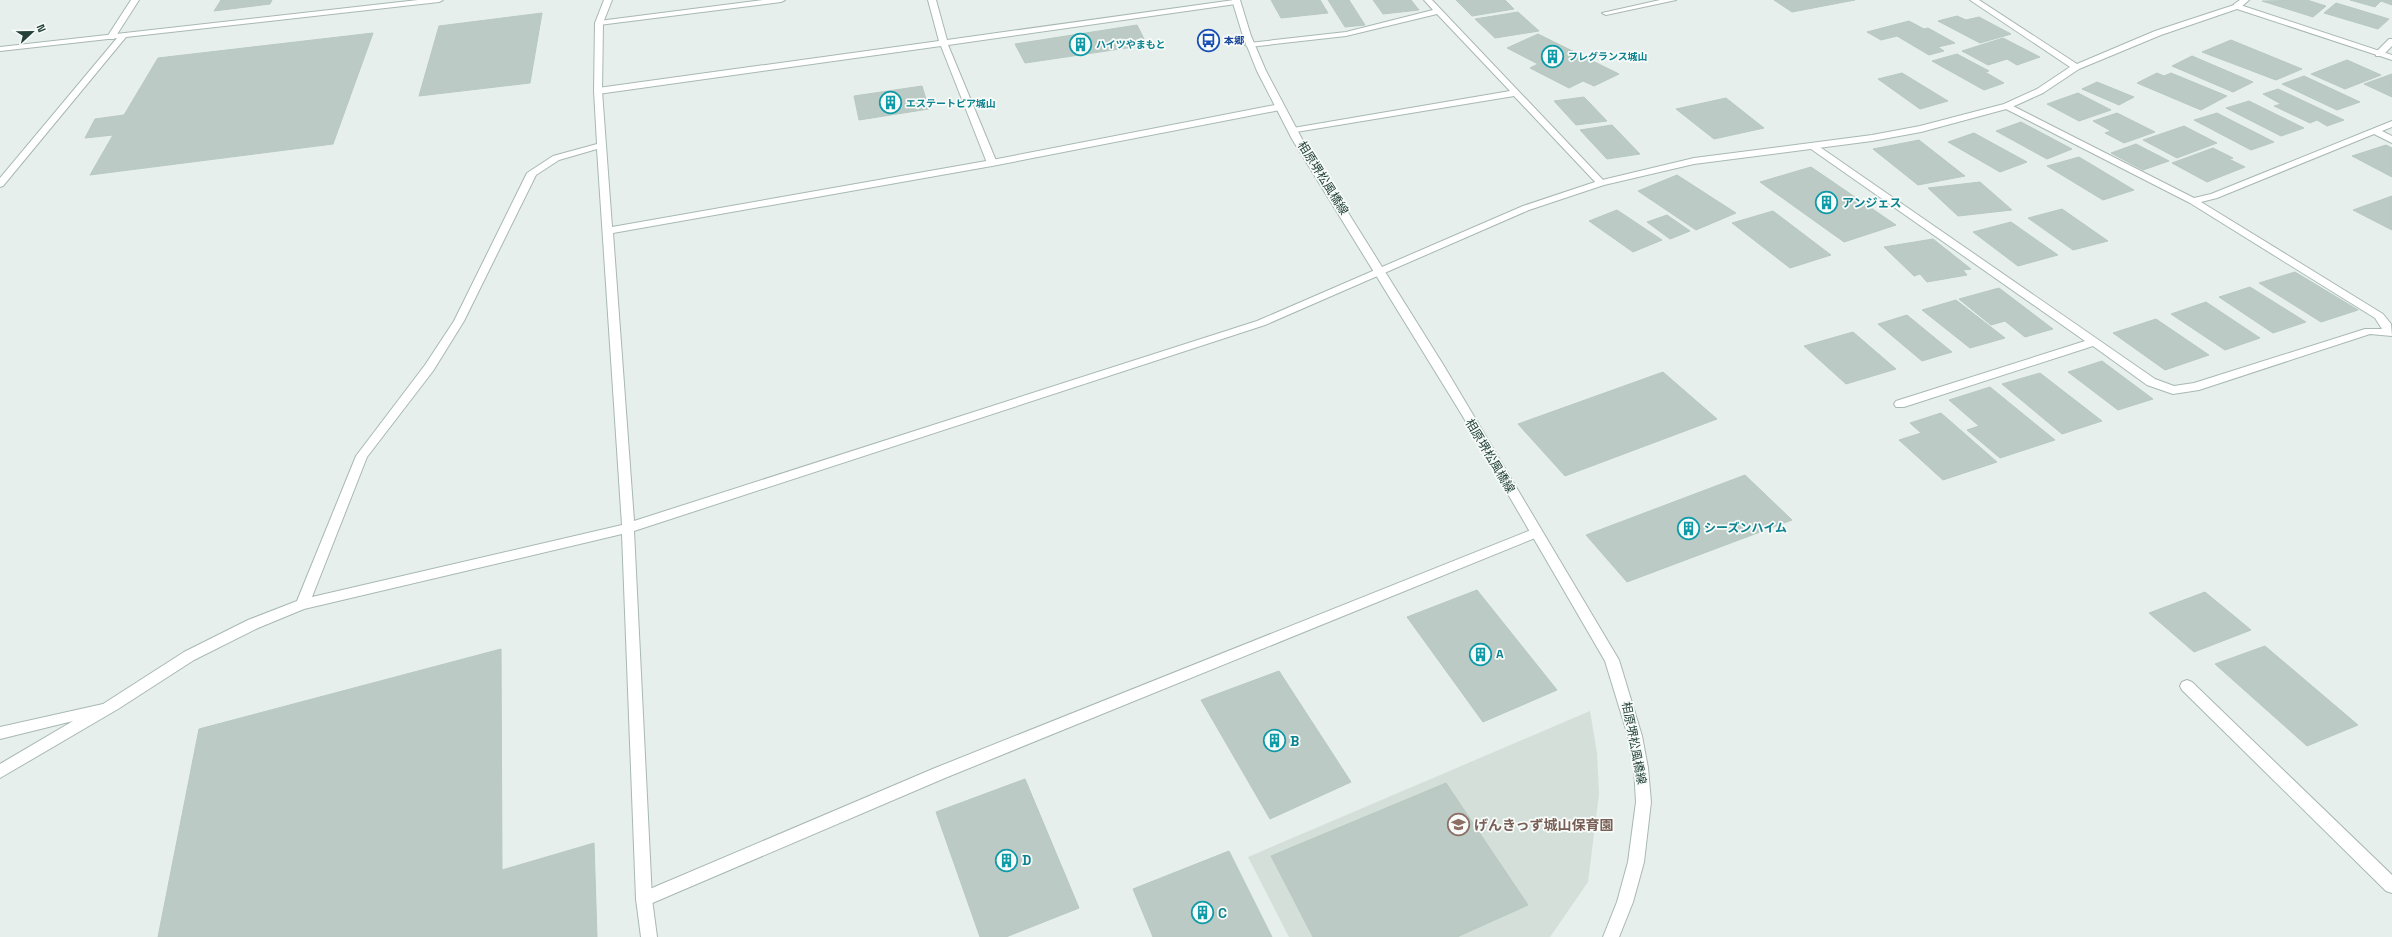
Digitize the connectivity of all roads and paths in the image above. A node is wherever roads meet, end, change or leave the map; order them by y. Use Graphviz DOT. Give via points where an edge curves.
graph roads {
  1 [pos="135,0"];
  2 [pos="439,0"];
  3 [pos="608,0"];
  4 [pos="781,0"];
  5 [pos="932,0"];
  6 [pos="1428,0"];
  7 [pos="1672,0"];
  8 [pos="1974,0"];
  9 [pos="2245,0"];
  10 [pos="1236,1"];
  11 [pos="2238,6"];
  12 [pos="1438,11"];
  13 [pos="1606,13"];
  14 [pos="599,23"];
  15 [pos="123,36"];
  16 [pos="111,37"];
  17 [pos="2392,41"];
  18 [pos="944,44"];
  19 [pos="1249,45"];
  20 [pos="0,49"];
  21 [pos="2379,54"];
  22 [pos="2392,58"];
  23 [pos="2076,67"];
  24 [pos="598,91"];
  25 [pos="1516,93"];
  26 [pos="2007,106"];
  27 [pos="1280,107"];
  28 [pos="2392,124"];
  29 [pos="1293,131"];
  30 [pos="2376,132"];
  31 [pos="2392,140"];
  32 [pos="601,146"];
  33 [pos="1814,147"];
  34 [pos="992,163"];
  35 [pos="1601,183"];
  36 [pos="0,184"];
  37 [pos="2193,201"];
  38 [pos="609,231"];
  39 [pos="1380,271"];
  40 [pos="2390,333"];
  41 [pos="2092,343"];
  42 [pos="1900,404"];
  43 [pos="628,528"];
  44 [pos="1536,533"];
  45 [pos="302,604"];
  46 [pos="2187,686"];
  47 [pos="113,706"];
  48 [pos="0,733"];
  49 [pos="0,772"];
  50 [pos="2392,886"];
  51 [pos="644,899"];
  52 [pos="649,937"];
  53 [pos="1611,937"];
  1 -- 16 [label="street"];
  2 -- 15 [label="street"];
  3 -- 14 [label="street"];
  4 -- 14 [label="street"];
  5 -- 18 [label="street"];
  6 -- 12 [label="street"];
  7 -- 13 [label="street"];
  8 -- 23 [label="street"];
  9 -- 11 [label="street"];
  10 -- 18 [label="street"];
  10 -- 19 [label="street, 相原堺松風橋線"];
  11 -- 21 [label="street"];
  11 -- 23 [label="street" via="2158,33"];
  12 -- 19 [label="street" via="1346,34"];
  12 -- 25 [label="street"];
  14 -- 24 [label="street"];
  15 -- 16 [label="street"];
  15 -- 36 [label="street"];
  16 -- 20 [label="street"];
  17 -- 21 [label="street"];
  18 -- 24 [label="street"];
  18 -- 34 [label="street"];
  19 -- 27 [label="street, 相原堺松風橋線"];
  21 -- 22 [label="street"];
  23 -- 26 [label="street" via="2040,91"];
  24 -- 32 [label="street"];
  25 -- 29 [label="street"];
  25 -- 35 [label="street"];
  26 -- 33 [label="street" via="1921,129"];
  26 -- 37 [label="street"];
  27 -- 29 [label="street, 相原堺松風橋線"];
  27 -- 34 [label="street"];
  28 -- 30 [label="street"];
  29 -- 39 [label="street, 相原堺松風橋線"];
  30 -- 31 [label="street"];
  30 -- 37 [label="street" via="2214,196"];
  32 -- 38 [label="street"];
  32 -- 45 [label="street" via="559,156 532,173 459,321 429,368 362,456"];
  33 -- 35 [label="street" via="1694,161"];
  33 -- 41 [label="street"];
  34 -- 38 [label="street"];
  35 -- 39 [label="street" via="1526,208"];
  37 -- 40 [label="street" via="2379,316"];
  38 -- 43 [label="street"];
  39 -- 43 [label="street" via="1262,323"];
  39 -- 44 [label="street, 相原堺松風橋線"];
  40 -- 41 [label="street" via="2369,331 2195,387 2173,390 2150,382"];
  41 -- 42 [label="street"];
  43 -- 45 [label="street"];
  43 -- 51 [label="street"];
  44 -- 51 [label="street" via="940,773"];
  44 -- 53 [label="street, 相原堺松風橋線" via="1612,660 1630,712 1643,784 1641,844"];
  45 -- 47 [label="street" via="253,624 189,656"];
  46 -- 50 [label="street"];
  47 -- 48 [label="street"];
  47 -- 49 [label="street"];
  51 -- 52 [label="street"];
}
